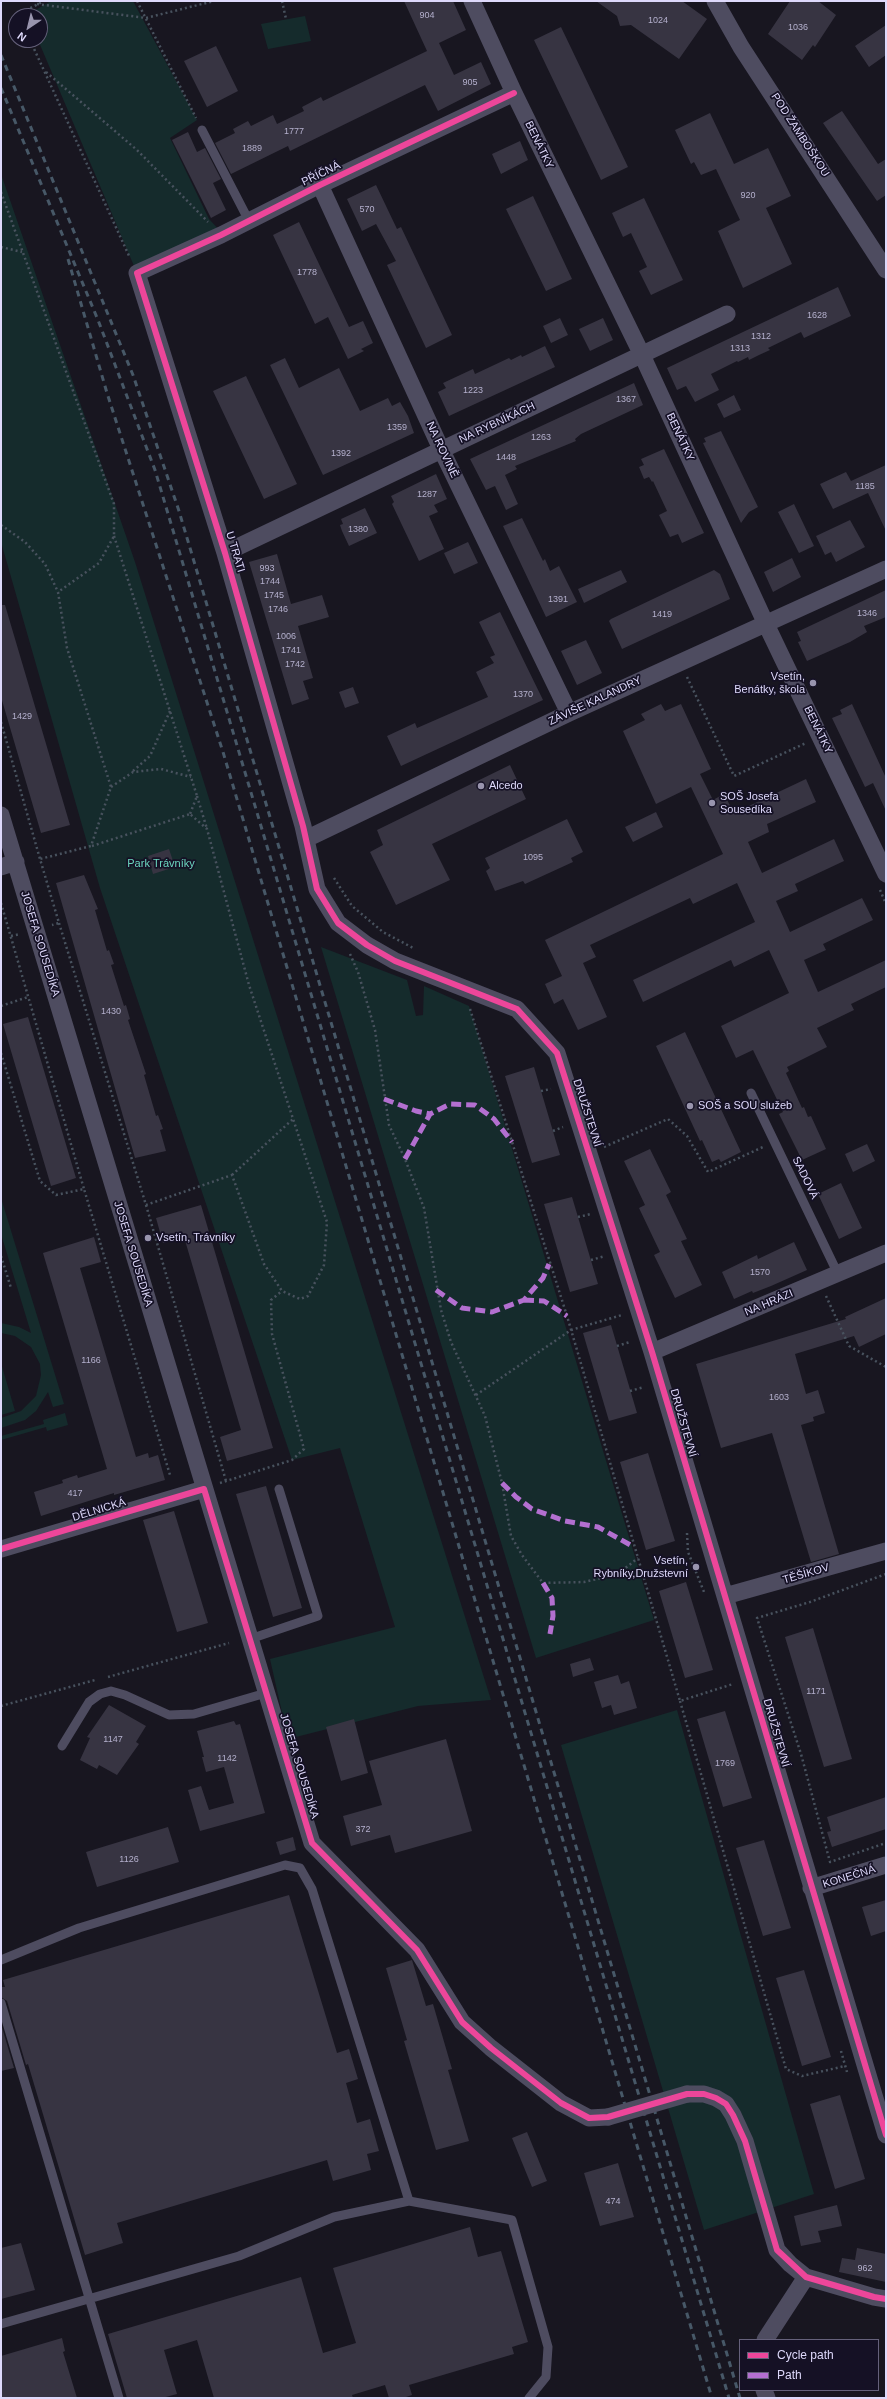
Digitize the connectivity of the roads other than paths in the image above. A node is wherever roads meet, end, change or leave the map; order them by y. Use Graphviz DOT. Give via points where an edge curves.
graph roads {
  1 [pos="472,1"];
  2 [pos="715,1"];
  3 [pos="514,93"];
  4 [pos="202,130"];
  5 [pos="320,185"];
  6 [pos="249,222"];
  7 [pos="886,270"];
  8 [pos="137,273"];
  9 [pos="727,314"];
  10 [pos="642,355"];
  11 [pos="441,449"];
  12 [pos="225,553"];
  13 [pos="886,569"];
  14 [pos="765,622"];
  15 [pos="569,713"];
  16 [pos="1,815"];
  17 [pos="306,840"];
  18 [pos="8,864"];
  19 [pos="881,878"];
  20 [pos="751,1093"];
  21 [pos="886,1253"];
  22 [pos="838,1274"];
  23 [pos="652,1352"];
  24 [pos="204,1489"];
  25 [pos="279,1489"];
  26 [pos="1,1549"];
  27 [pos="886,1551"];
  28 [pos="725,1596"];
  29 [pos="250,1639"];
  30 [pos="266,1693"];
  31 [pos="62,1746"];
  32 [pos="886,1865"];
  33 [pos="811,1888"];
  34 [pos="1,1960"];
  35 [pos="1,2003"];
  36 [pos="886,2135"];
  37 [pos="409,2200"];
  38 [pos="806,2277"];
  39 [pos="90,2298"];
  40 [pos="886,2299"];
  41 [pos="1,2324"];
  42 [pos="766,2339"];
  43 [pos="119,2398"];
  44 [pos="529,2398"];
  1 -- 3 [label="street, BENÁTKY"];
  2 -- 7 [label="street, POD ŽAMBOŠKOU" via="741,47"];
  3 -- 5 [label="street, PŘÍČNÁ"];
  3 -- 10 [label="street, BENÁTKY"];
  4 -- 6 [label="lane"];
  5 -- 6 [label="street, PŘÍČNÁ"];
  5 -- 11 [label="street, NA ROVINĚ"];
  6 -- 8 [label="street, PŘÍČNÁ"];
  8 -- 12 [label="street, U TRATI"];
  9 -- 10 [label="street, NA RYBNÍKÁCH"];
  10 -- 11 [label="street, NA RYBNÍKÁCH"];
  10 -- 14 [label="street, BENÁTKY"];
  11 -- 12 [label="street, NA RYBNÍKÁCH"];
  11 -- 15 [label="street, NA ROVINĚ"];
  12 -- 17 [label="street, U TRATI"];
  13 -- 14 [label="street, ZÁVIŠE KALANDRY"];
  14 -- 15 [label="street, ZÁVIŠE KALANDRY"];
  14 -- 19 [label="street, BENÁTKY" via="821,736"];
  15 -- 17 [label="street, ZÁVIŠE KALANDRY"];
  16 -- 18 [label="street, JOSEFA SOUSEDÍKA"];
  17 -- 23 [label="street, DRUŽSTEVNÍ" via="317,889 338,923 368,945 395,960 517,1009 557,1053"];
  18 -- 24 [label="street, JOSEFA SOUSEDÍKA" via="36,930"];
  20 -- 22 [label="lane, SADOVÁ"];
  21 -- 22 [label="street, NA HRÁZI"];
  22 -- 23 [label="street, NA HRÁZI"];
  23 -- 28 [label="street, DRUŽSTEVNÍ"];
  24 -- 26 [label="street, DĚLNICKÁ"];
  24 -- 29 [label="street, JOSEFA SOUSEDÍKA"];
  25 -- 29 [label="lane" via="318,1616"];
  27 -- 28 [label="street, TĚŠÍKOV"];
  28 -- 33 [label="street, DRUŽSTEVNÍ"];
  29 -- 30 [label="street, JOSEFA SOUSEDÍKA"];
  30 -- 31 [label="lane" via="194,1714 169,1715 111,1691 100,1694 89,1702"];
  30 -- 38 [label="street, JOSEFA SOUSEDÍKA, bridge" via="312,1843 417,1950 462,2022 561,2103 589,2118 608,2117 687,2094 704,2094 726,2104 745,2141 777,2250"];
  32 -- 33 [label="street, KONEČNÁ"];
  33 -- 36 [label="street, DRUŽSTEVNÍ"];
  34 -- 37 [label="lane" via="86,1926 285,1865 300,1868 312,1889"];
  35 -- 39 [label="lane"];
  37 -- 39 [label="lane" via="334,2217 239,2256"];
  37 -- 44 [label="lane" via="512,2220 548,2347 546,2377"];
  38 -- 40 [label="street" via="866,2296"];
  38 -- 42 [label="street"];
  39 -- 41 [label="lane"];
  39 -- 43 [label="lane"];
}
